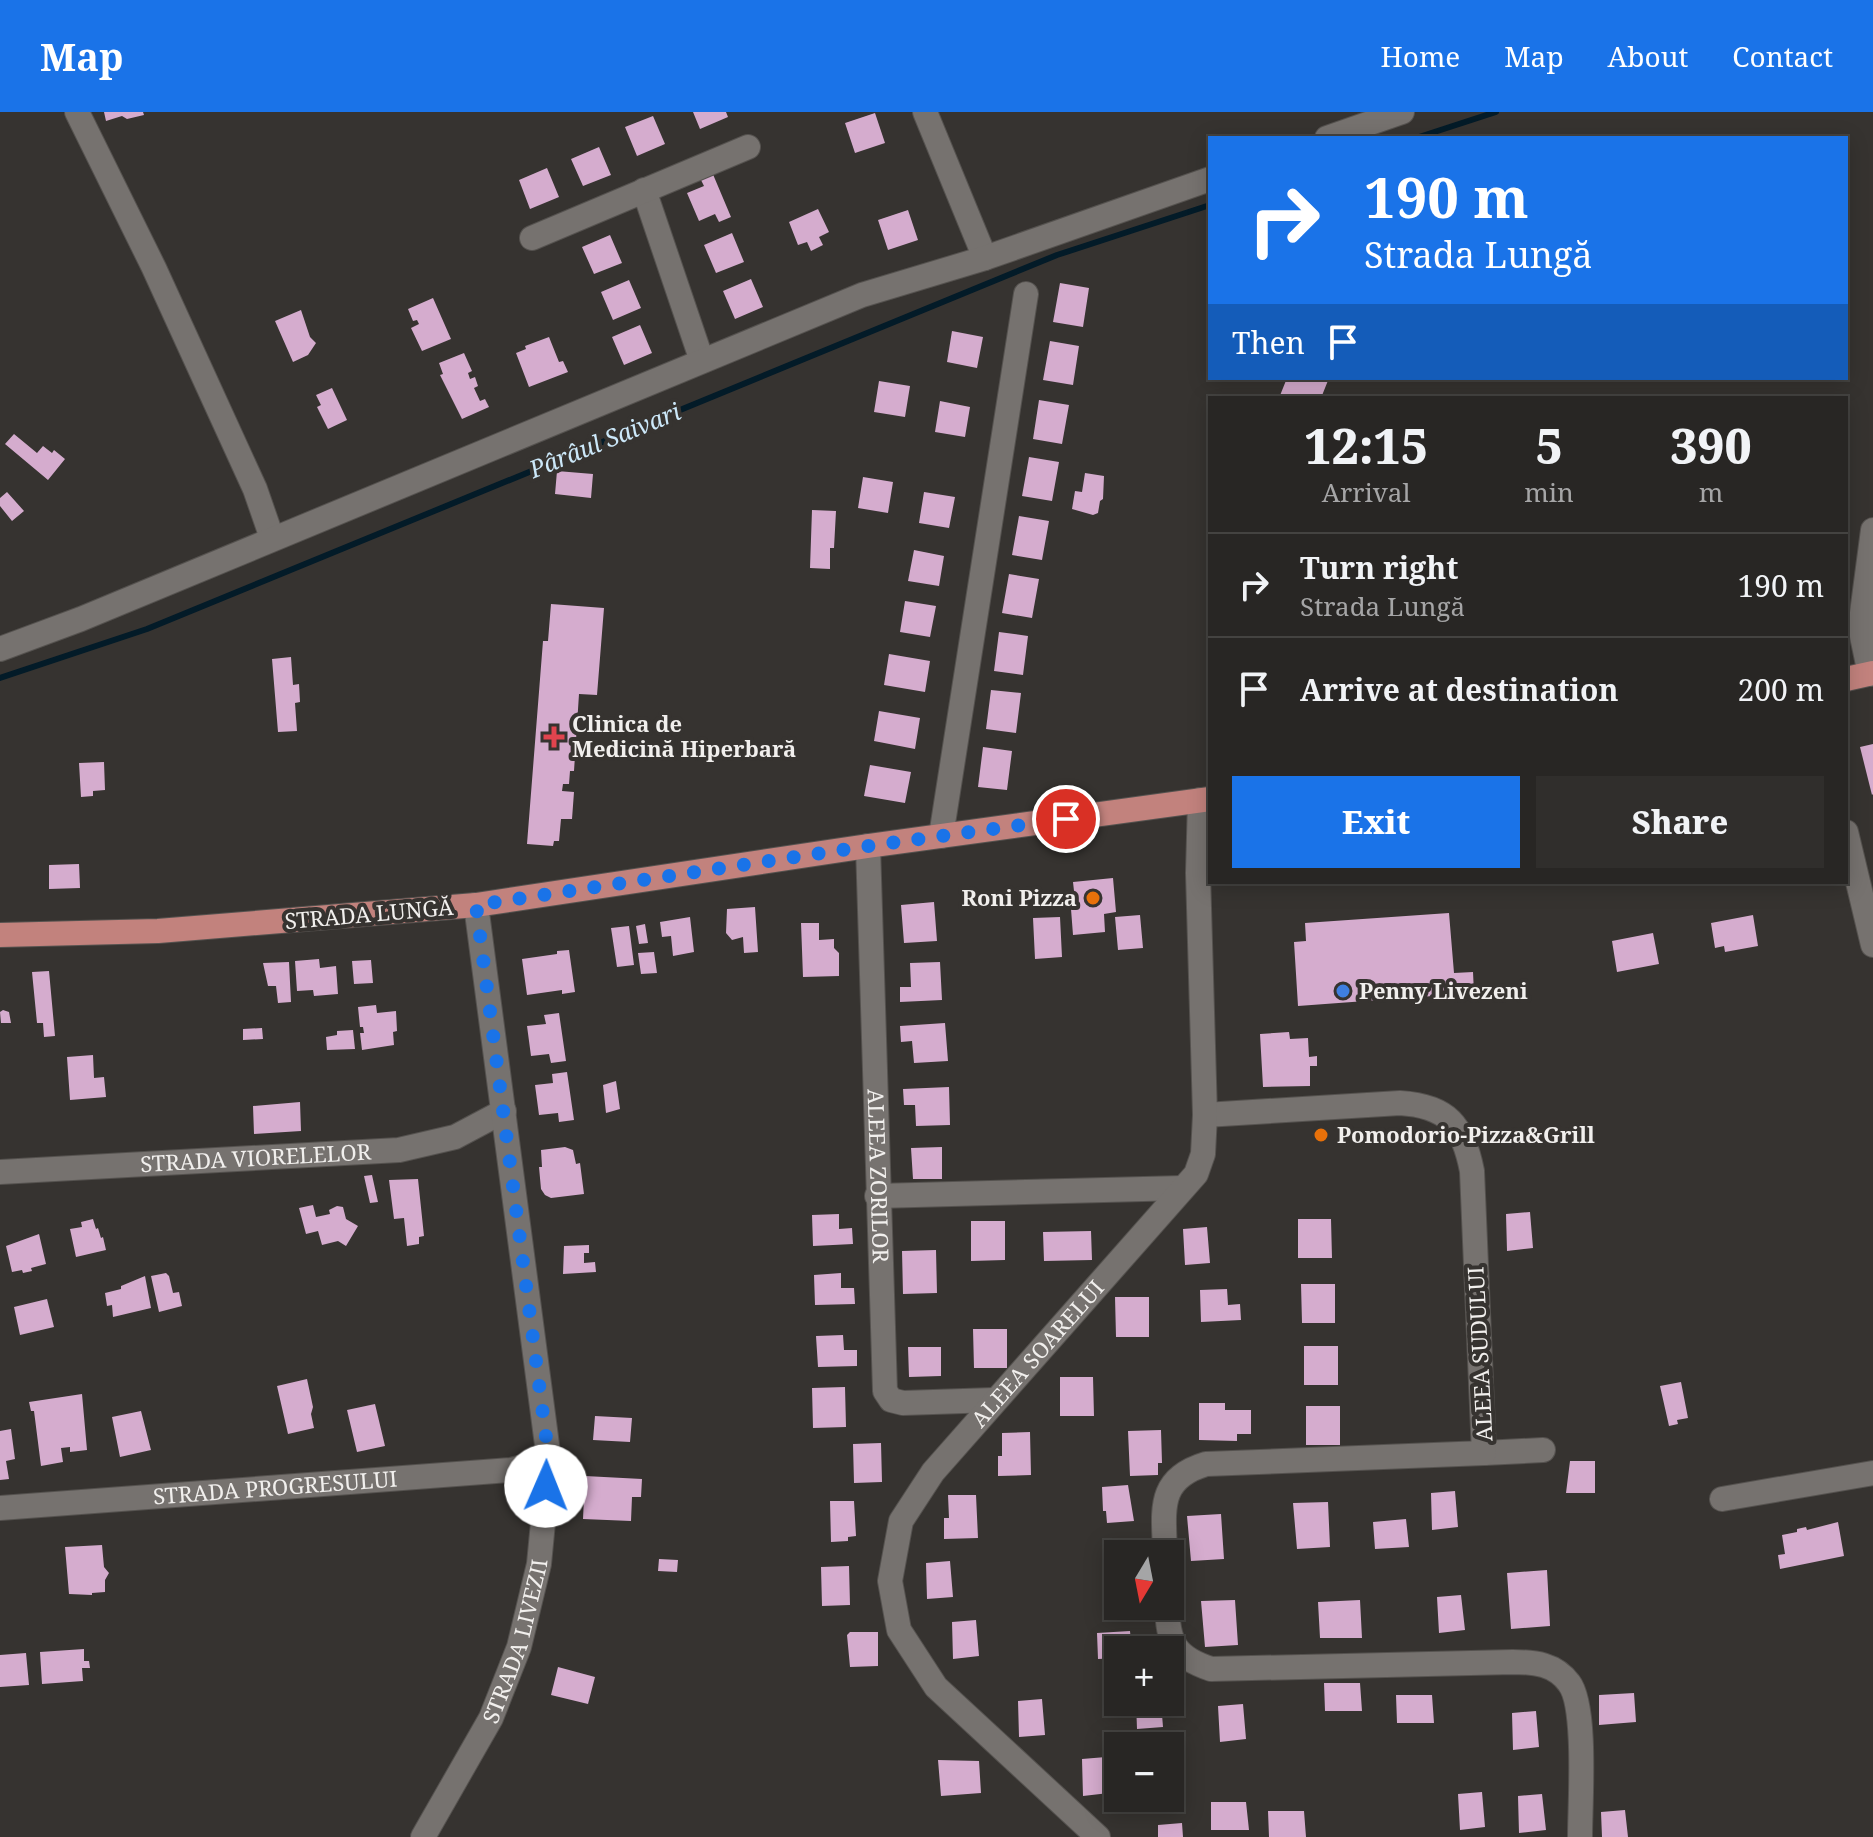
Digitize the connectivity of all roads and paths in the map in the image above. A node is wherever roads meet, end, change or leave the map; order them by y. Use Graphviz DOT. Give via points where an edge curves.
graph roads {
  1 [pos="77,112"];
  2 [pos="925,112"];
  3 [pos="1402,112"];
  4 [pos="1333,136"];
  5 [pos="748,147"];
  6 [pos="1208,180"];
  7 [pos="644,190"];
  8 [pos="532,238"];
  9 [pos="985,258"];
  10 [pos="1026,294"];
  11 [pos="702,361"];
  12 [pos="1873,530"];
  13 [pos="272,538"];
  14 [pos="0,649"];
  15 [pos="1863,675"];
  16 [pos="1205,800"];
  17 [pos="941,836"];
  18 [pos="1848,840"];
  19 [pos="868,846"];
  20 [pos="476,905"];
  21 [pos="0,935"];
  22 [pos="1873,945"];
  23 [pos="504,1111"];
  24 [pos="1205,1115"];
  25 [pos="0,1172"];
  26 [pos="1183,1188"];
  27 [pos="877,1196"];
  28 [pos="994,1400"];
  29 [pos="1543,1450"];
  30 [pos="1484,1453"];
  31 [pos="549,1460"];
  32 [pos="1873,1473"];
  33 [pos="1722,1499"];
  34 [pos="0,1508"];
  35 [pos="1165,1540"];
  36 [pos="1168,1620"];
  37 [pos="423,1837"];
  38 [pos="1098,1837"];
  39 [pos="1580,1837"];
  1 -- 13 [label="street" via="249,475"];
  2 -- 9 [label="street"];
  3 -- 4 [label="street"];
  5 -- 7 [label="street"];
  6 -- 9 [label="street"];
  7 -- 8 [label="street"];
  7 -- 11 [label="street"];
  9 -- 11 [label="street" via="862,295"];
  10 -- 17 [label="street"];
  11 -- 13 [label="street"];
  12 -- 15 [label="street" via="1862,613"];
  13 -- 14 [label="street"];
  16 -- 17 [label="main road, STRADA LUNGĂ"];
  16 -- 24 [label="street, ALEEA SOARELUI" via="1198,873"];
  17 -- 19 [label="main road, STRADA LUNGĂ"];
  18 -- 22 [label="street"];
  19 -- 20 [label="main road, STRADA LUNGĂ"];
  19 -- 27 [label="street, ALEEA ZORILOR"];
  20 -- 21 [label="main road, STRADA LUNGĂ" via="158,931"];
  20 -- 23 [label="street, STRADA LIVEZII"];
  23 -- 25 [label="street, STRADA VIORELELOR" via="455,1137 399,1150"];
  23 -- 31 [label="street, STRADA LIVEZII"];
  24 -- 26 [label="street, ALEEA SOARELUI" via="1203,1154 1196,1174"];
  24 -- 30 [label="street, ALEEA SUDULUI" via="1400,1103 1420,1104 1451,1119 1462,1135 1472,1171"];
  26 -- 27 [label="street"];
  26 -- 28 [label="street, ALEEA SOARELUI"];
  27 -- 28 [label="street, ALEEA ZORILOR" via="885,1391 891,1400 903,1403"];
  28 -- 38 [label="street, ALEEA SOARELUI" via="933,1472 901,1521 890,1581 899,1630 936,1687"];
  29 -- 30 [label="street"];
  30 -- 35 [label="street, ALEEA SUDULUI" via="1221,1463 1191,1469 1180,1476 1164,1502"];
  31 -- 34 [label="street, STRADA PROGRESULUI" via="511,1470"];
  31 -- 37 [label="street, STRADA LIVEZII" via="539,1564 519,1647 491,1718"];
  32 -- 33 [label="street"];
  36 -- 39 [label="street" via="1174,1646 1183,1657 1211,1669 1549,1665 1572,1685 1579,1720"];
}
